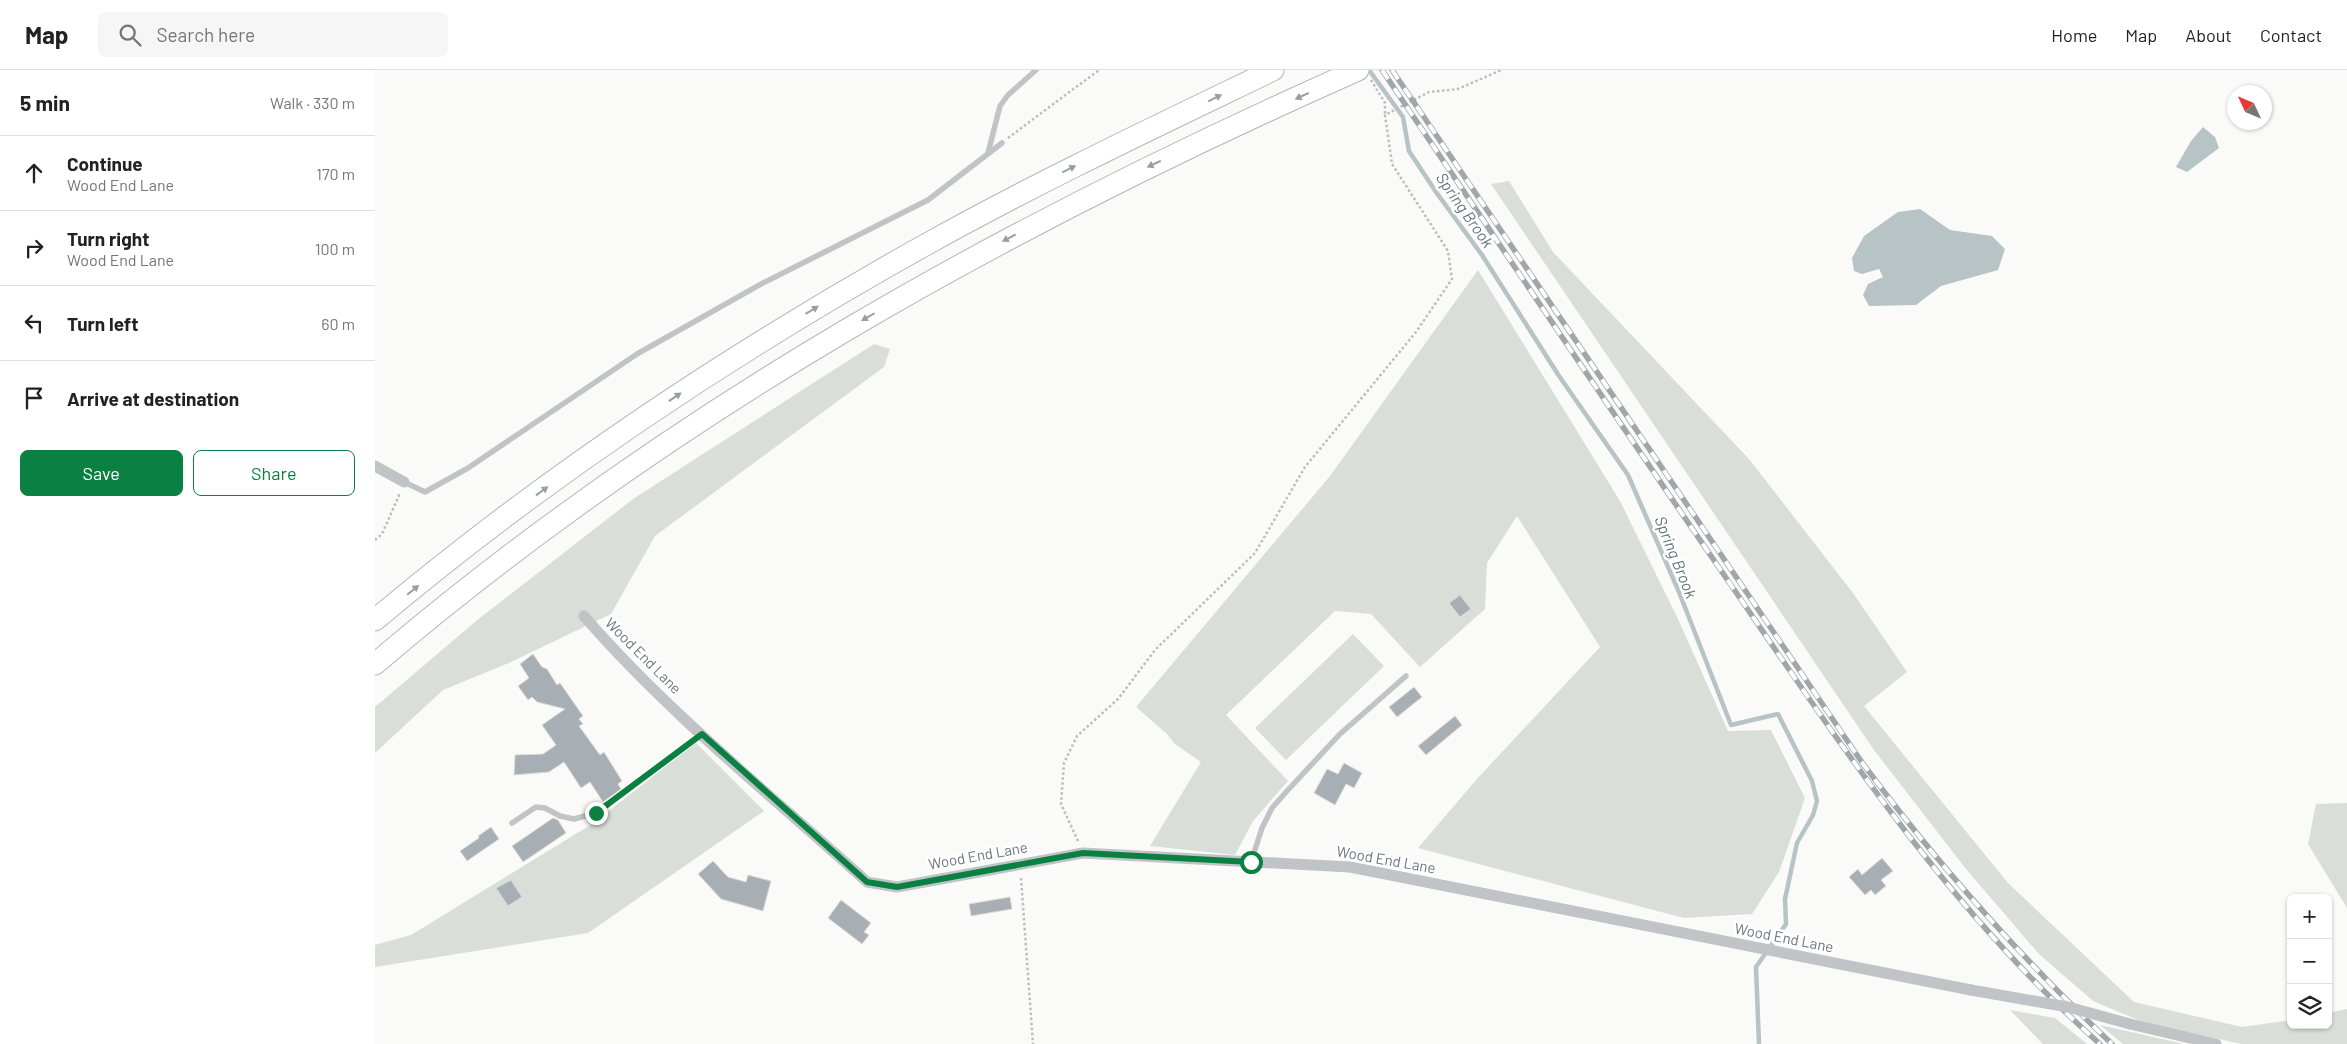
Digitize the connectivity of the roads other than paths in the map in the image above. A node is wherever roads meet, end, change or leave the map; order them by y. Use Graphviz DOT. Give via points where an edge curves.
graph roads {
  1 [pos="1036,70"];
  2 [pos="1273,70"];
  3 [pos="1358,75"];
  4 [pos="1002,143"];
  5 [pos="988,153"];
  6 [pos="375,466"];
  7 [pos="404,482"];
  8 [pos="584,616"];
  9 [pos="375,620"];
  10 [pos="375,664"];
  11 [pos="1406,676"];
  12 [pos="702,734"];
  13 [pos="512,823"];
  14 [pos="1251,862"];
  15 [pos="2216,1044"];
  1 -- 5 [label="lane" via="1000,106"];
  9 -- 2 [label="highway, one-way" via="487,531 579,464 783,328 1025,191"];
  3 -- 10 [label="highway, one-way" via="1153,164 1065,208 943,273 825,342 656,450 476,582"];
  4 -- 5 [label="lane"];
  5 -- 7 [label="lane" via="928,200 763,283 637,354 459,473 425,492"];
  6 -- 7 [label="street"];
  8 -- 12 [label="street, Wood End Lane" via="613,650"];
  11 -- 14 [label="lane" via="1340,734 1272,808"];
  12 -- 13 [label="lane" via="596,813 574,819 536,807"];
  12 -- 14 [label="street, Wood End Lane" via="867,882 897,887 1083,853"];
  14 -- 15 [label="street, Wood End Lane, bridge" via="1350,867 2068,1007"];
}
